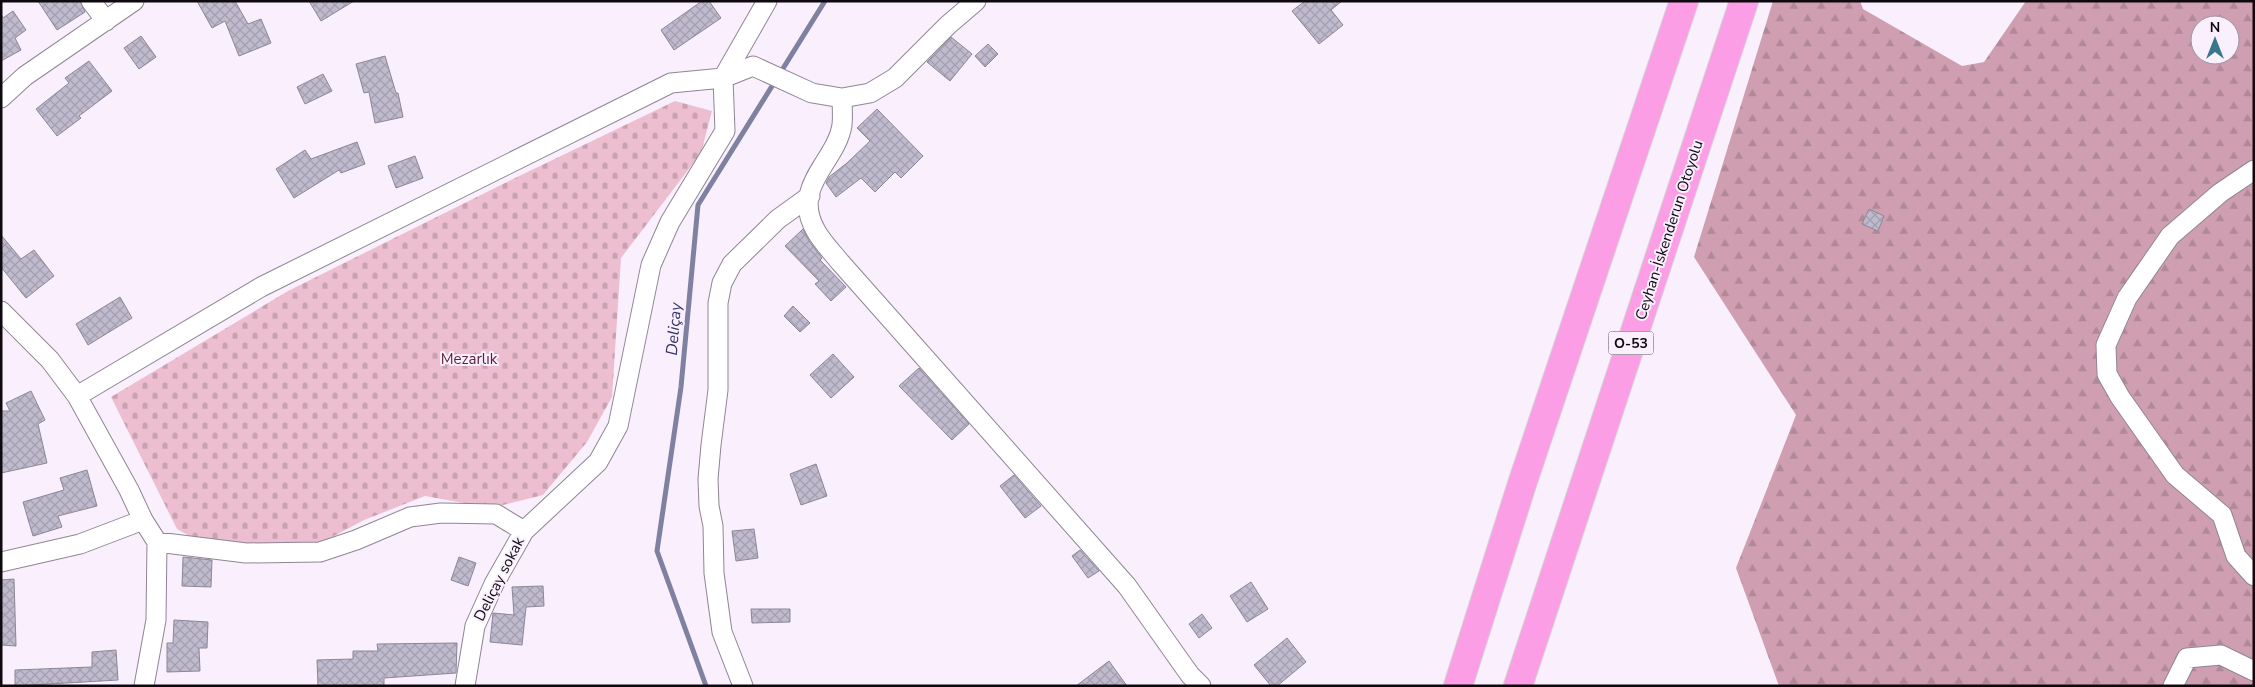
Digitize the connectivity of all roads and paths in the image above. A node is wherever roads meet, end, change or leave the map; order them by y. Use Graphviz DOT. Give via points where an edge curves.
graph roads {
  1 [pos="91,1"];
  2 [pos="134,1"];
  3 [pos="767,1"];
  4 [pos="976,1"];
  5 [pos="1684,1"];
  6 [pos="1744,1"];
  7 [pos="106,21"];
  8 [pos="723,78"];
  9 [pos="1,98"];
  10 [pos="842,98"];
  11 [pos="2254,170"];
  12 [pos="810,196"];
  13 [pos="1,311"];
  14 [pos="77,396"];
  15 [pos="143,520"];
  16 [pos="524,531"];
  17 [pos="157,542"];
  18 [pos="1,562"];
  19 [pos="2254,576"];
  20 [pos="2254,672"];
  21 [pos="461,684"];
  22 [pos="144,686"];
  23 [pos="743,686"];
  24 [pos="1201,686"];
  25 [pos="1458,686"];
  26 [pos="1518,686"];
  27 [pos="2173,686"];
  1 -- 7 [label="street"];
  2 -- 7 [label="street"];
  3 -- 8 [label="street"];
  4 -- 10 [label="street" via="895,78 870,93"];
  5 -- 25 [label="highway"];
  6 -- 26 [label="highway, Ceyhan-İskenderun Otoyolu / O-53"];
  7 -- 9 [label="street" via="25,76"];
  8 -- 10 [label="street" via="753,66 812,93"];
  8 -- 14 [label="street" via="671,83 662,87 261,287"];
  8 -- 16 [label="street, Deliçay sokak" via="726,131 670,222 651,265 618,426 598,462"];
  10 -- 12 [label="street" via="842,125 811,185"];
  11 -- 19 [label="street" via="2220,193 2170,236 2127,298 2106,345 2107,374 2120,397 2174,475 2222,515 2236,556"];
  12 -- 23 [label="street" via="778,219 732,264 722,283 718,303 718,382 710,454 709,506 722,632"];
  12 -- 24 [label="street" via="809,208 816,231 840,262 1127,586"];
  13 -- 14 [label="street" via="50,360"];
  14 -- 15 [label="street"];
  15 -- 17 [label="street"];
  15 -- 18 [label="street" via="80,544"];
  16 -- 17 [label="street" via="496,514 441,513 410,517 320,552 246,553"];
  16 -- 21 [label="street, Deliçay sokak" via="475,626"];
  17 -- 22 [label="street" via="156,620"];
  20 -- 27 [label="street" via="2222,655 2187,658"];
}
